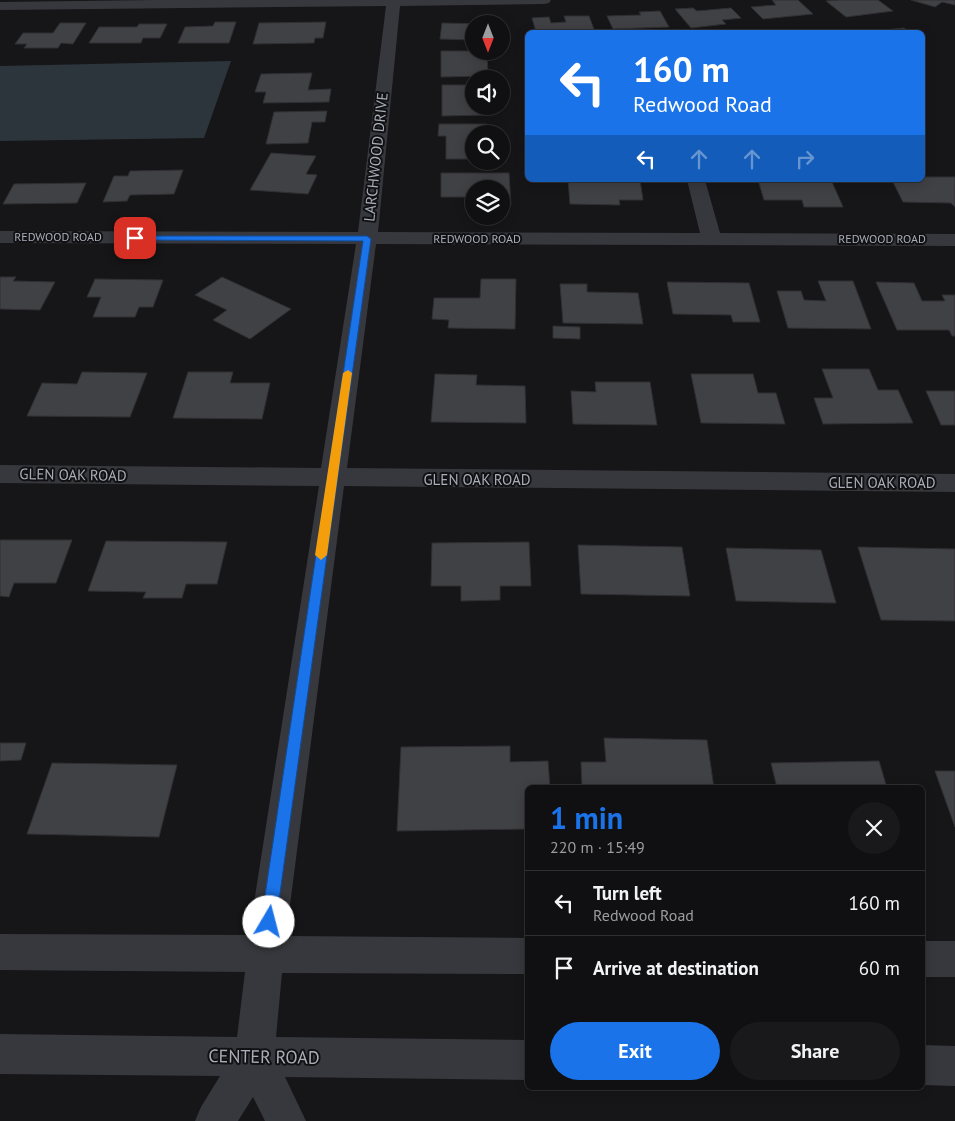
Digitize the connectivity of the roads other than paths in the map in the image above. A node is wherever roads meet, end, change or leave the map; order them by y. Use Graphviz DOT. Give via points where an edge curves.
graph roads {
  1 [pos="544,0"];
  2 [pos="394,1"];
  3 [pos="0,6"];
  4 [pos="697,182"];
  5 [pos="0,237"];
  6 [pos="711,238"];
  7 [pos="367,239"];
  8 [pos="955,240"];
  9 [pos="0,474"];
  10 [pos="332,479"];
  11 [pos="955,483"];
  12 [pos="0,952"];
  13 [pos="264,954"];
  14 [pos="525,956"];
  15 [pos="925,959"];
  16 [pos="955,959"];
  17 [pos="0,1054"];
  18 [pos="254,1057"];
  19 [pos="525,1060"];
  20 [pos="925,1065"];
  21 [pos="955,1066"];
  22 [pos="215,1121"];
  23 [pos="286,1121"];
  1 -- 2 [label="street"];
  2 -- 3 [label="street"];
  2 -- 7 [label="street, LARCHWOOD DRIVE"];
  4 -- 6 [label="street"];
  5 -- 7 [label="street, REDWOOD ROAD"];
  6 -- 7 [label="street, REDWOOD ROAD"];
  6 -- 8 [label="street, REDWOOD ROAD"];
  7 -- 10 [label="street, LARCHWOOD DRIVE"];
  9 -- 10 [label="street, GLEN OAK ROAD"];
  10 -- 11 [label="street, GLEN OAK ROAD"];
  10 -- 13 [label="street, LARCHWOOD DRIVE"];
  12 -- 13 [label="street"];
  13 -- 14 [label="street"];
  13 -- 18 [label="street, LARCHWOOD DRIVE"];
  15 -- 16 [label="street"];
  17 -- 18 [label="street, CENTER ROAD"];
  18 -- 19 [label="street, CENTER ROAD"];
  18 -- 22 [label="street"];
  18 -- 23 [label="street"];
  20 -- 21 [label="street"];
}
